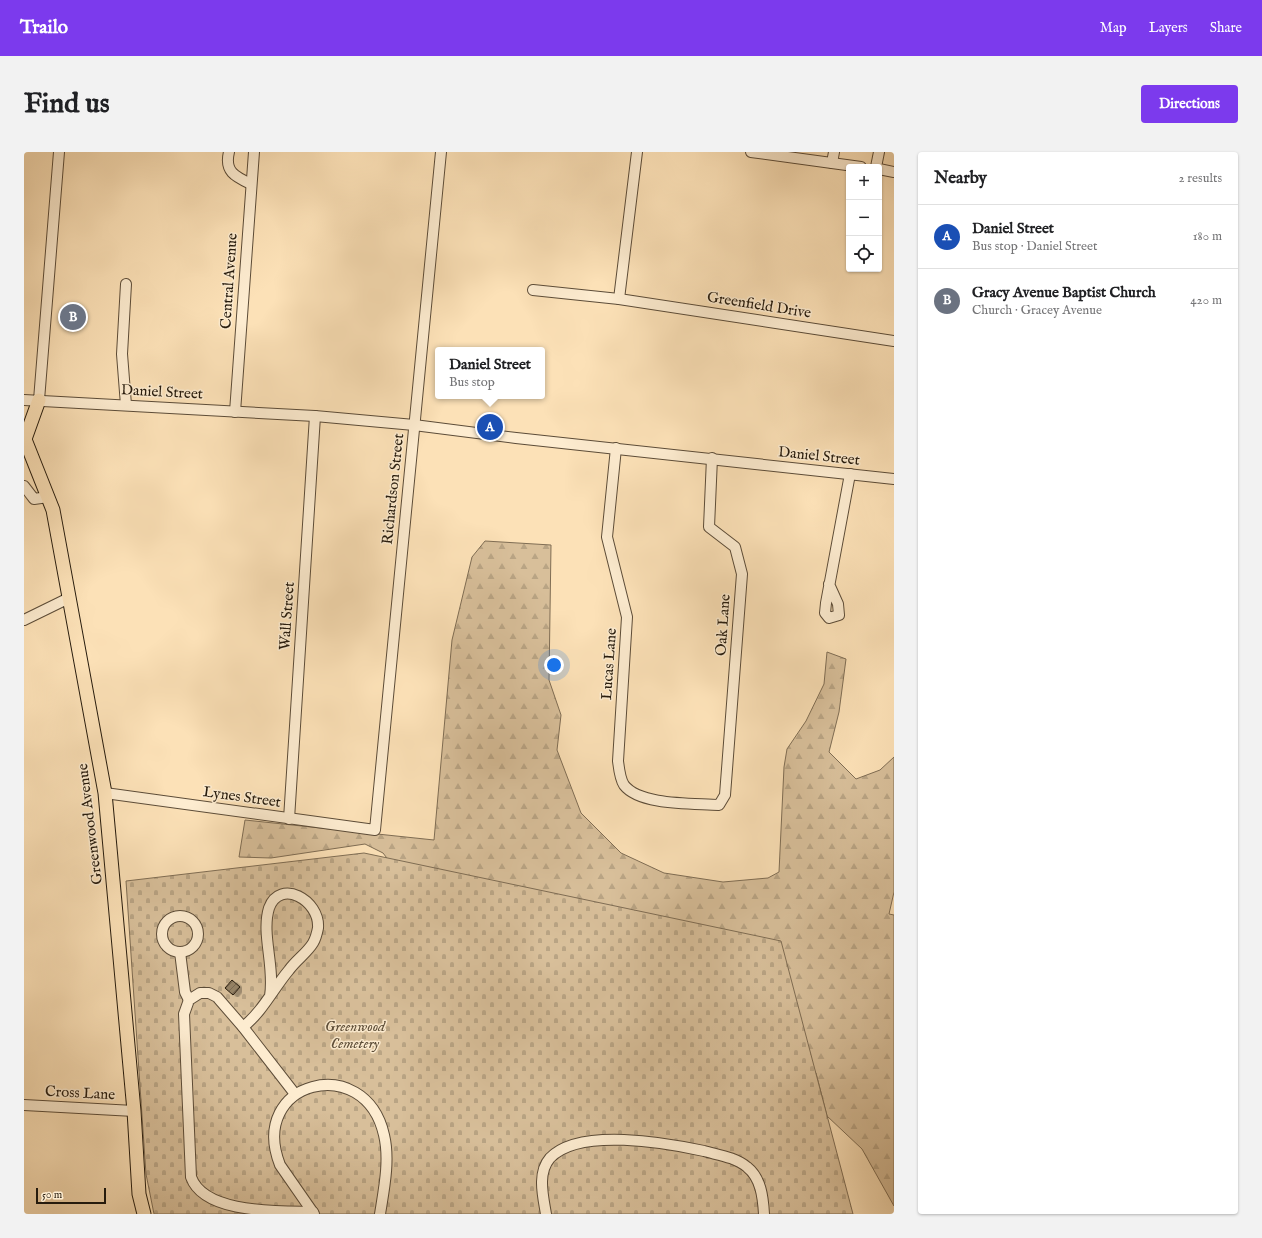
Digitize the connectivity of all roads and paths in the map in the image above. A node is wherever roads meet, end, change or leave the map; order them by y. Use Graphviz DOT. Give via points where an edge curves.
graph roads {
  1 [pos="60,152"];
  2 [pos="229,152"];
  3 [pos="254,152"];
  4 [pos="440,152"];
  5 [pos="637,152"];
  6 [pos="750,152"];
  7 [pos="834,152"];
  8 [pos="878,152"];
  9 [pos="832,163"];
  10 [pos="876,164"];
  11 [pos="846,165"];
  12 [pos="882,170"];
  13 [pos="894,172"];
  14 [pos="251,184"];
  15 [pos="126,284"];
  16 [pos="533,290"];
  17 [pos="619,299"];
  18 [pos="894,341"];
  19 [pos="24,400"];
  20 [pos="39,400"];
  21 [pos="126,405"];
  22 [pos="235,412"];
  23 [pos="315,416"];
  24 [pos="414,425"];
  25 [pos="25,443"];
  26 [pos="616,448"];
  27 [pos="712,458"];
  28 [pos="850,474"];
  29 [pos="894,479"];
  30 [pos="24,486"];
  31 [pos="48,497"];
  32 [pos="829,584"];
  33 [pos="69,598"];
  34 [pos="24,620"];
  35 [pos="105,793"];
  36 [pos="719,806"];
  37 [pos="288,818"];
  38 [pos="375,830"];
  39 [pos="180,952"];
  40 [pos="270,996"];
  41 [pos="188,1000"];
  42 [pos="243,1026"];
  43 [pos="295,1094"];
  44 [pos="24,1106"];
  45 [pos="134,1111"];
  46 [pos="313,1213"];
  47 [pos="144,1214"];
  48 [pos="380,1214"];
  49 [pos="546,1214"];
  50 [pos="764,1214"];
  1 -- 20 [label="street"];
  2 -- 14 [label="street" via="228,165 231,173"];
  3 -- 14 [label="street, Central Avenue"];
  4 -- 24 [label="street, Richardson Street"];
  5 -- 17 [label="street"];
  6 -- 9 [label="street"];
  7 -- 9 [label="street"];
  8 -- 10 [label="street"];
  9 -- 11 [label="street"];
  12 -- 13 [label="street"];
  14 -- 22 [label="street, Central Avenue"];
  15 -- 21 [label="street" via="122,354"];
  16 -- 17 [label="street, Greenfield Drive"];
  17 -- 18 [label="street, Greenfield Drive"];
  19 -- 20 [label="street, Daniel Street"];
  20 -- 21 [label="street, Daniel Street"];
  20 -- 25 [label="main road"];
  21 -- 22 [label="street, Daniel Street"];
  22 -- 23 [label="street, Daniel Street"];
  23 -- 24 [label="street, Daniel Street"];
  23 -- 37 [label="street, Wall Street"];
  24 -- 26 [label="street, Daniel Street"];
  24 -- 38 [label="street, Richardson Street"];
  25 -- 31 [label="main road, Greenwood Avenue"];
  26 -- 27 [label="street, Daniel Street"];
  26 -- 36 [label="street, Lucas Lane" via="607,537 628,617 618,761 621,777 624,785 635,795 649,799"];
  27 -- 28 [label="street, Daniel Street"];
  27 -- 36 [label="street, Oak Lane" via="709,527 735,547 742,574 725,795"];
  28 -- 29 [label="street, Daniel Street"];
  28 -- 32 [label="street"];
  30 -- 31 [label="street" via="34,499"];
  31 -- 33 [label="main road, Greenwood Avenue" via="53,510"];
  33 -- 34 [label="street"];
  33 -- 35 [label="main road, Greenwood Avenue"];
  35 -- 37 [label="street, Lynes Street"];
  35 -- 45 [label="main road, Greenwood Avenue"];
  37 -- 38 [label="street, Lynes Street"];
  39 -- 41 [label="street" via="184,992"];
  40 -- 40 [label="street" via="316,936 318,920 315,912 307,900 295,894 280,897 273,902 268,914 267,935 272,979"];
  40 -- 42 [label="street" via="254,1018"];
  41 -- 42 [label="street" via="200,993 214,994"];
  41 -- 46 [label="street" via="184,1014 190,1178 193,1185 204,1196 228,1207"];
  42 -- 43 [label="street"];
  43 -- 46 [label="street" via="289,1099 278,1120 274,1143 280,1166"];
  43 -- 48 [label="street" via="307,1087 332,1086 354,1091 372,1106 385,1137 386,1164"];
  44 -- 45 [label="street, Cross Lane"];
  45 -- 47 [label="main road, Greenwood Avenue" via="139,1194"];
  49 -- 50 [label="street" via="542,1181 543,1172 551,1158 568,1147 584,1143 630,1140 686,1147 740,1162 748,1167 758,1180"];
}
